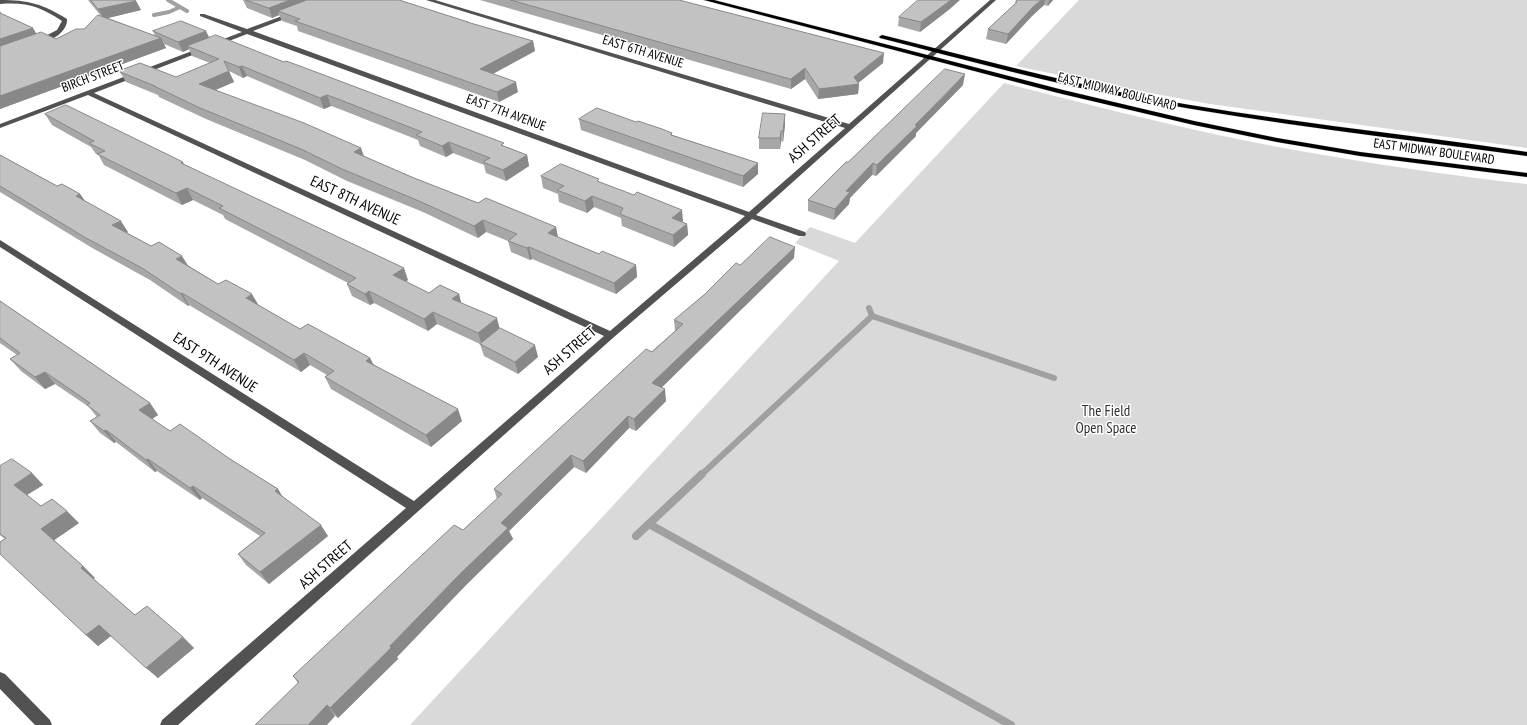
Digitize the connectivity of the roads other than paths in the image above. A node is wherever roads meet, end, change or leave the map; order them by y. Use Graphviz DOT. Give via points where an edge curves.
graph roads {
  1 [pos="428,0"];
  2 [pos="708,0"];
  3 [pos="732,0"];
  4 [pos="993,0"];
  5 [pos="0,2"];
  6 [pos="299,12"];
  7 [pos="202,15"];
  8 [pos="247,32"];
  9 [pos="31,44"];
  10 [pos="933,54"];
  11 [pos="88,92"];
  12 [pos="1257,117"];
  13 [pos="0,126"];
  14 [pos="851,127"];
  15 [pos="1257,136"];
  16 [pos="1527,154"];
  17 [pos="1527,175"];
  18 [pos="751,215"];
  19 [pos="802,234"];
  20 [pos="0,243"];
  21 [pos="612,335"];
  22 [pos="414,507"];
  23 [pos="0,679"];
  24 [pos="45,725"];
  25 [pos="167,725"];
  1 -- 14 [label="street, EAST 6TH AVENUE"];
  2 -- 10 [label="main road, EAST MIDWAY BOULEVARD"];
  3 -- 10 [label="main road, EAST MIDWAY BOULEVARD"];
  4 -- 10 [label="street, ASH STREET"];
  5 -- 9 [label="street" via="25,1 38,4 65,20 64,27 48,38"];
  6 -- 8 [label="street, BIRCH STREET"];
  7 -- 8 [label="street, EAST 7TH AVENUE"];
  8 -- 11 [label="street, BIRCH STREET"];
  8 -- 18 [label="street, EAST 7TH AVENUE"];
  10 -- 12 [label="main road, EAST MIDWAY BOULEVARD" via="1100,90"];
  10 -- 14 [label="street, ASH STREET"];
  10 -- 15 [label="main road, EAST MIDWAY BOULEVARD" via="1129,108"];
  11 -- 13 [label="street, BIRCH STREET"];
  11 -- 21 [label="street, EAST 8TH AVENUE"];
  12 -- 15 [label="main road"];
  12 -- 16 [label="main road, EAST MIDWAY BOULEVARD"];
  14 -- 18 [label="street, ASH STREET"];
  15 -- 17 [label="main road, EAST MIDWAY BOULEVARD" via="1405,160"];
  18 -- 19 [label="street, EAST 7TH AVENUE"];
  18 -- 21 [label="street, ASH STREET"];
  20 -- 22 [label="street, EAST 9TH AVENUE"];
  21 -- 22 [label="street, ASH STREET"];
  22 -- 25 [label="street, ASH STREET"];
  23 -- 24 [label="street"];
}
